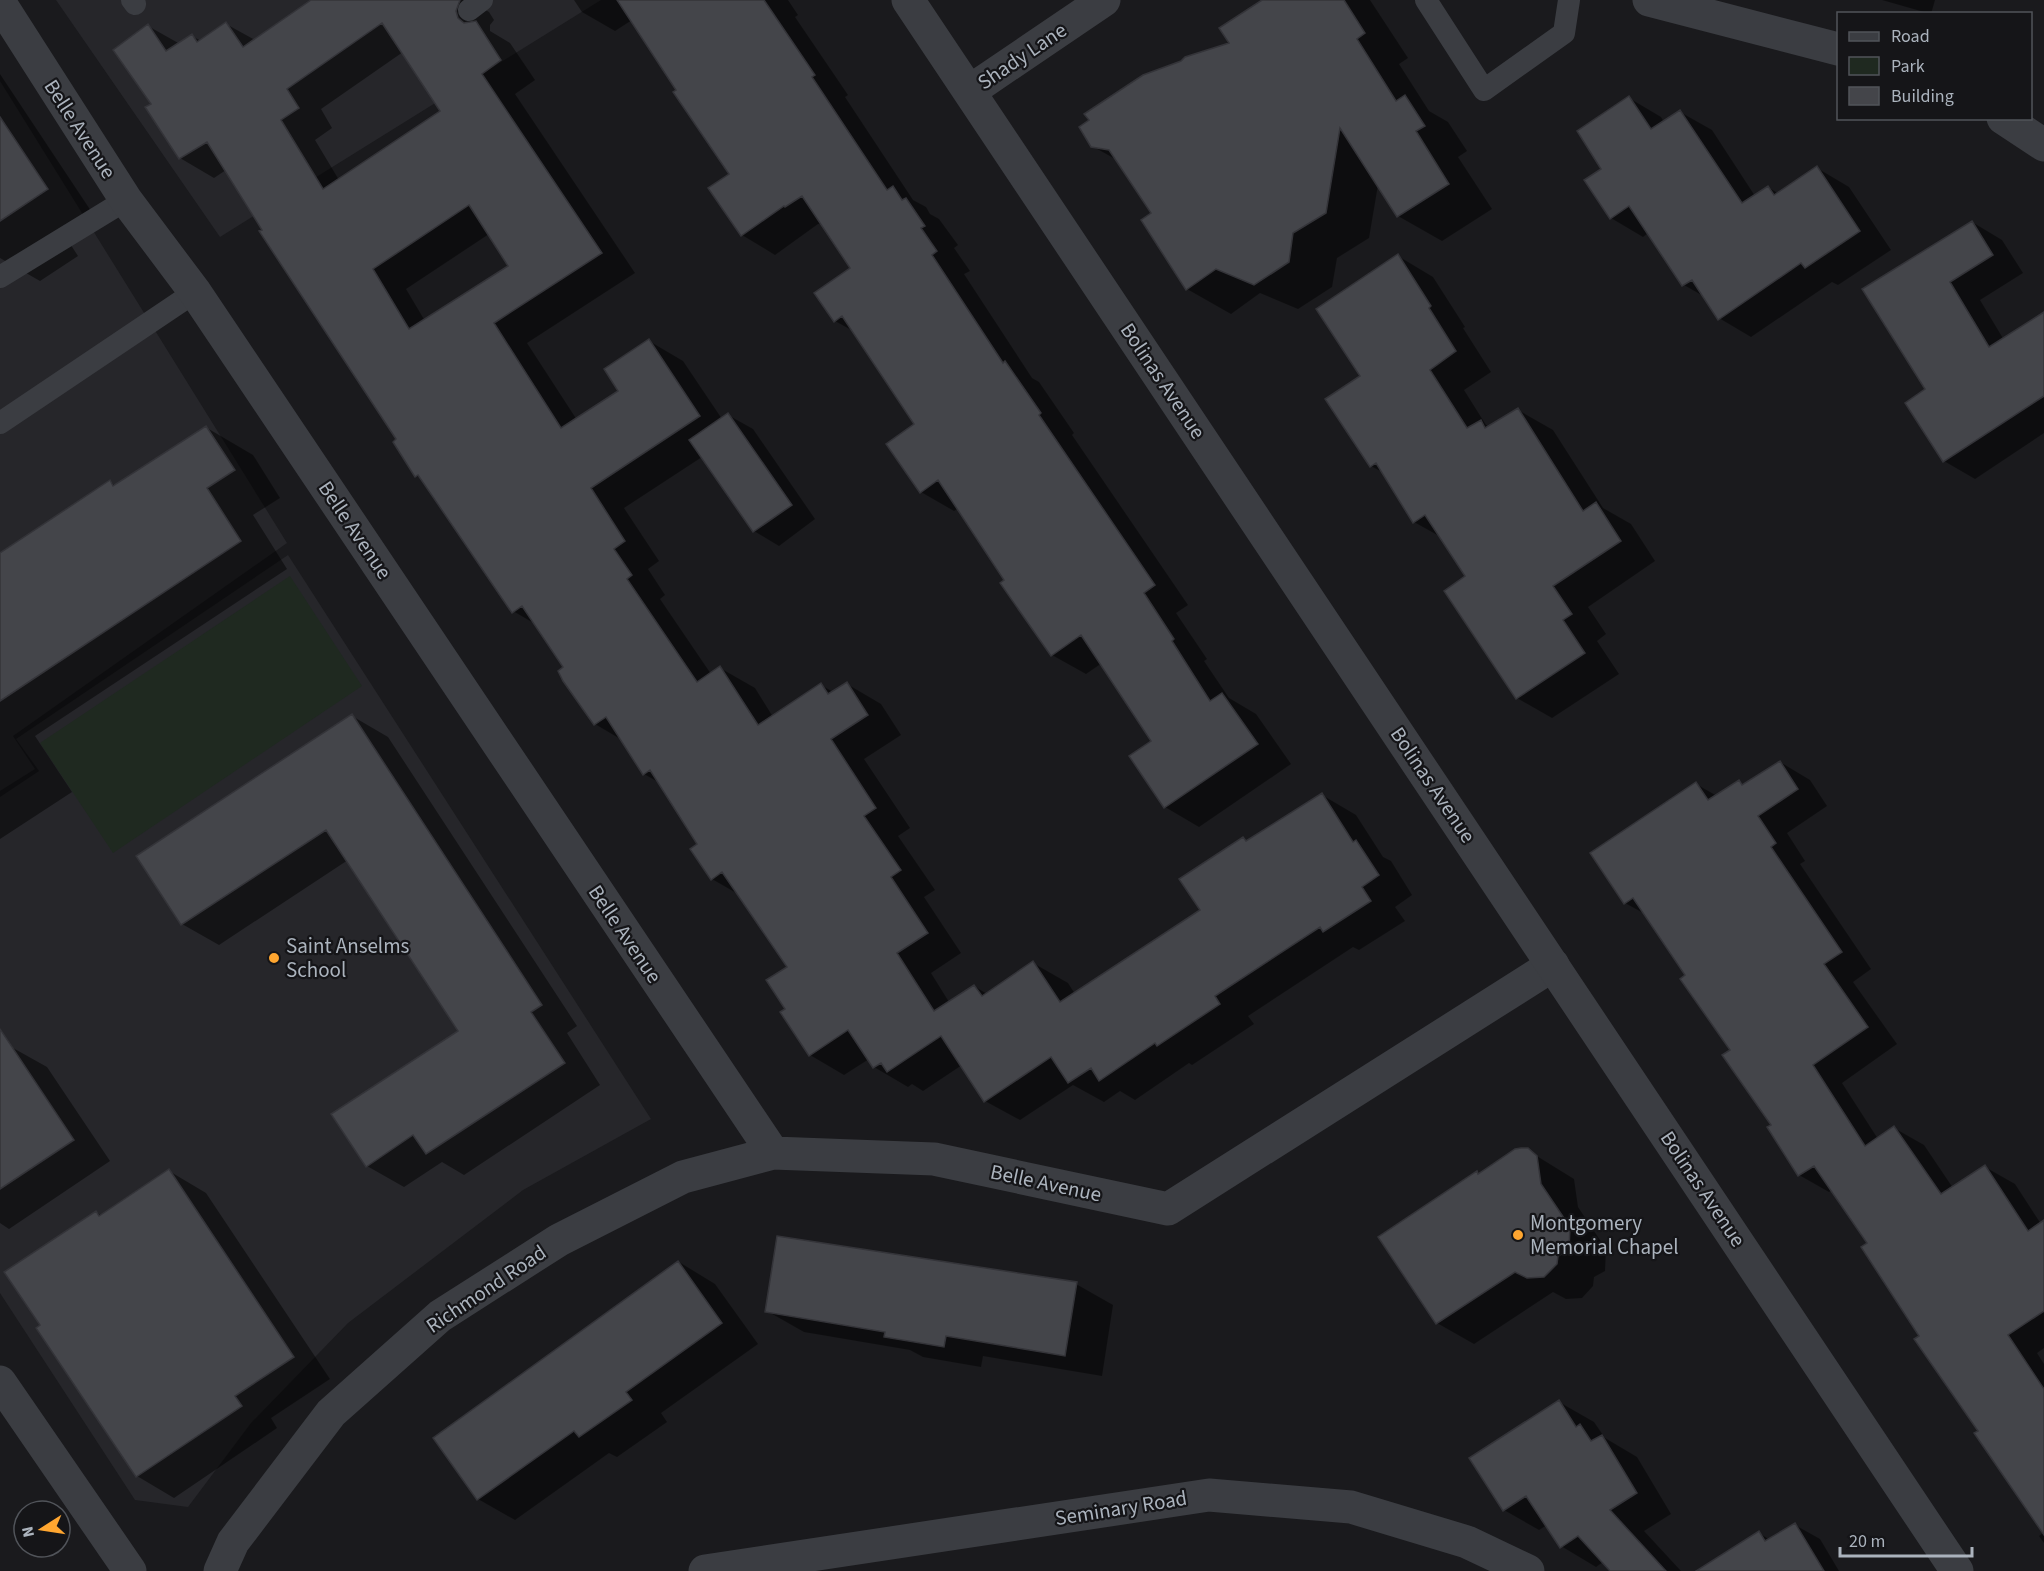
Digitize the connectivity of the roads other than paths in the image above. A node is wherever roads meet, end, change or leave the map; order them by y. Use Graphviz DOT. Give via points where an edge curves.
graph roads {
  1 [pos="908,0"];
  2 [pos="1104,0"];
  3 [pos="1426,0"];
  4 [pos="1569,0"];
  5 [pos="1649,0"];
  6 [pos="0,3"];
  7 [pos="1837,48"];
  8 [pos="970,91"];
  9 [pos="2006,120"];
  10 [pos="2044,145"];
  11 [pos="126,200"];
  12 [pos="0,277"];
  13 [pos="195,292"];
  14 [pos="0,423"];
  15 [pos="1553,965"];
  16 [pos="773,1153"];
  17 [pos="0,1382"];
  18 [pos="130,1571"];
  19 [pos="220,1571"];
  20 [pos="705,1571"];
  21 [pos="1528,1571"];
  22 [pos="1957,1571"];
  1 -- 8 [label="street, Bolinas Avenue"];
  2 -- 8 [label="street, Shady Lane"];
  3 -- 4 [label="lane" via="1484,90 1564,33"];
  5 -- 7 [label="street"];
  6 -- 11 [label="street, Belle Avenue"];
  8 -- 15 [label="street, Bolinas Avenue"];
  9 -- 10 [label="street"];
  11 -- 12 [label="lane"];
  11 -- 13 [label="street, Belle Avenue"];
  13 -- 14 [label="lane"];
  13 -- 16 [label="street, Belle Avenue"];
  15 -- 16 [label="street, Belle Avenue" via="1168,1209 934,1159"];
  15 -- 22 [label="street, Bolinas Avenue"];
  16 -- 19 [label="street, Richmond Road" via="683,1177 559,1240 440,1316 331,1413 233,1542"];
  17 -- 18 [label="street"];
  20 -- 21 [label="street, Seminary Road" via="1209,1495 1351,1506 1467,1542"];
}
